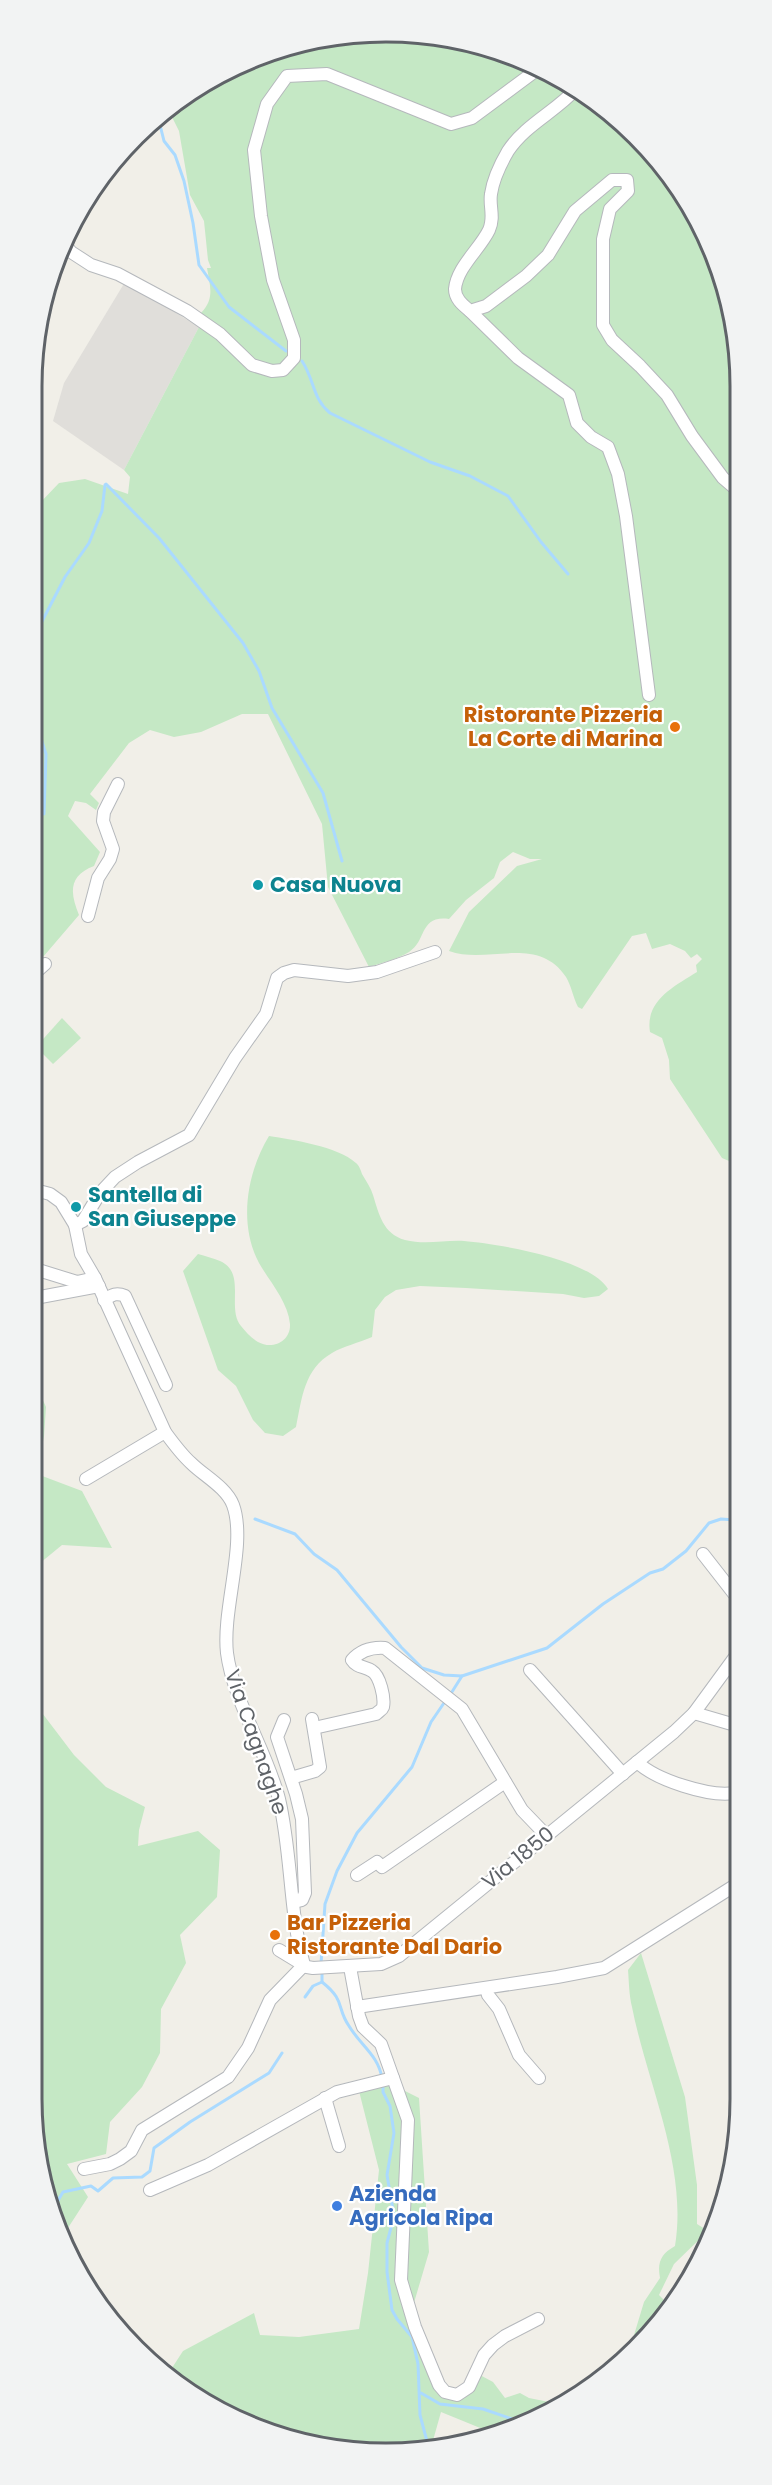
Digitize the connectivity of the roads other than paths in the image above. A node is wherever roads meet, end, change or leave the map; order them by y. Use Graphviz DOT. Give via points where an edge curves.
graph roads {
  1 [pos="531,74"];
  2 [pos="570,96"];
  3 [pos="70,250"];
  4 [pos="470,311"];
  5 [pos="730,483"];
  6 [pos="649,696"];
  7 [pos="118,784"];
  8 [pos="88,916"];
  9 [pos="435,952"];
  10 [pos="42,1193"];
  11 [pos="75,1226"];
  12 [pos="42,1271"];
  13 [pos="97,1282"];
  14 [pos="42,1296"];
  15 [pos="104,1300"];
  16 [pos="166,1385"];
  17 [pos="165,1432"];
  18 [pos="86,1479"];
  19 [pos="703,1554"];
  20 [pos="730,1589"];
  21 [pos="730,1664"];
  22 [pos="530,1670"];
  23 [pos="694,1713"];
  24 [pos="284,1720"];
  25 [pos="730,1724"];
  26 [pos="637,1762"];
  27 [pos="623,1774"];
  28 [pos="291,1778"];
  29 [pos="505,1782"];
  30 [pos="730,1793"];
  31 [pos="546,1835"];
  32 [pos="357,1875"];
  33 [pos="730,1889"];
  34 [pos="294,1902"];
  35 [pos="279,1950"];
  36 [pos="309,1967"];
  37 [pos="350,1967"];
  38 [pos="486,1988"];
  39 [pos="357,2007"];
  40 [pos="393,2078"];
  41 [pos="538,2078"];
  42 [pos="325,2098"];
  43 [pos="339,2146"];
  44 [pos="84,2169"];
  45 [pos="150,2190"];
  46 [pos="538,2319"];
  1 -- 3 [label="street" via="472,118 451,124 327,75 287,76 267,104 254,150 273,280 295,348 294,358 283,370 252,365 220,334 187,311 118,274 91,265"];
  2 -- 4 [label="street" via="527,129 508,151 496,175 490,195 493,218 489,230 458,279 455,291 458,301"];
  4 -- 5 [label="street" via="486,306 526,276 548,255 575,211 612,180 627,180 628,191 610,209 603,239 603,325 612,340 667,396 692,436"];
  4 -- 6 [label="street" via="518,358 569,395 577,423 608,447 626,516"];
  7 -- 8 [label="street" via="103,821 112,849 111,859 98,878"];
  9 -- 11 [label="street" via="367,974 348,976 294,970 277,978 266,1014 189,1135 115,1177 83,1221"];
  10 -- 11 [label="street, Via Cagnaghe" via="58,1199"];
  11 -- 13 [label="street, Via Cagnaghe" via="81,1254"];
  12 -- 13 [label="street" via="77,1282"];
  13 -- 14 [label="street"];
  13 -- 15 [label="street, Via Cagnaghe"];
  15 -- 16 [label="street" via="112,1294 124,1296"];
  15 -- 17 [label="street, Via Cagnaghe"];
  17 -- 18 [label="street"];
  17 -- 34 [label="street, Via Cagnaghe" via="177,1449 231,1501 237,1517 226,1630 228,1655 278,1797"];
  19 -- 20 [label="street"];
  21 -- 23 [label="street, Via 1850"];
  22 -- 27 [label="street"];
  23 -- 25 [label="street"];
  23 -- 26 [label="street, Via 1850"];
  24 -- 28 [label="street, Via Cagnaghe" via="277,1737"];
  26 -- 27 [label="street, Via 1850"];
  26 -- 30 [label="street" via="645,1770 698,1790"];
  27 -- 31 [label="street, Via 1850"];
  28 -- 29 [label="street" via="320,1767 313,1724 376,1714 382,1709 378,1678 372,1670 352,1663 361,1652 374,1647 385,1648 458,1706"];
  28 -- 34 [label="street, Via Cagnaghe" via="302,1819 305,1893 302,1900"];
  29 -- 31 [label="street" via="522,1810"];
  29 -- 32 [label="street" via="382,1867 377,1862"];
  31 -- 37 [label="street, Via 1850" via="399,1956 381,1964"];
  33 -- 38 [label="street" via="604,1968"];
  34 -- 36 [label="street, Via Cagnaghe" via="298,1944"];
  35 -- 36 [label="street"];
  36 -- 37 [label="street, Via 1850"];
  36 -- 44 [label="street" via="270,2000 248,2048 228,2077 142,2130 131,2151 120,2159"];
  37 -- 39 [label="street"];
  38 -- 39 [label="street"];
  38 -- 41 [label="street" via="519,2055"];
  39 -- 40 [label="street" via="363,2027 381,2044"];
  40 -- 42 [label="street"];
  40 -- 46 [label="street" via="408,2120 402,2288 439,2385 445,2392 457,2395 469,2387 493,2345"];
  42 -- 43 [label="street"];
  42 -- 45 [label="street" via="208,2166"];
}
